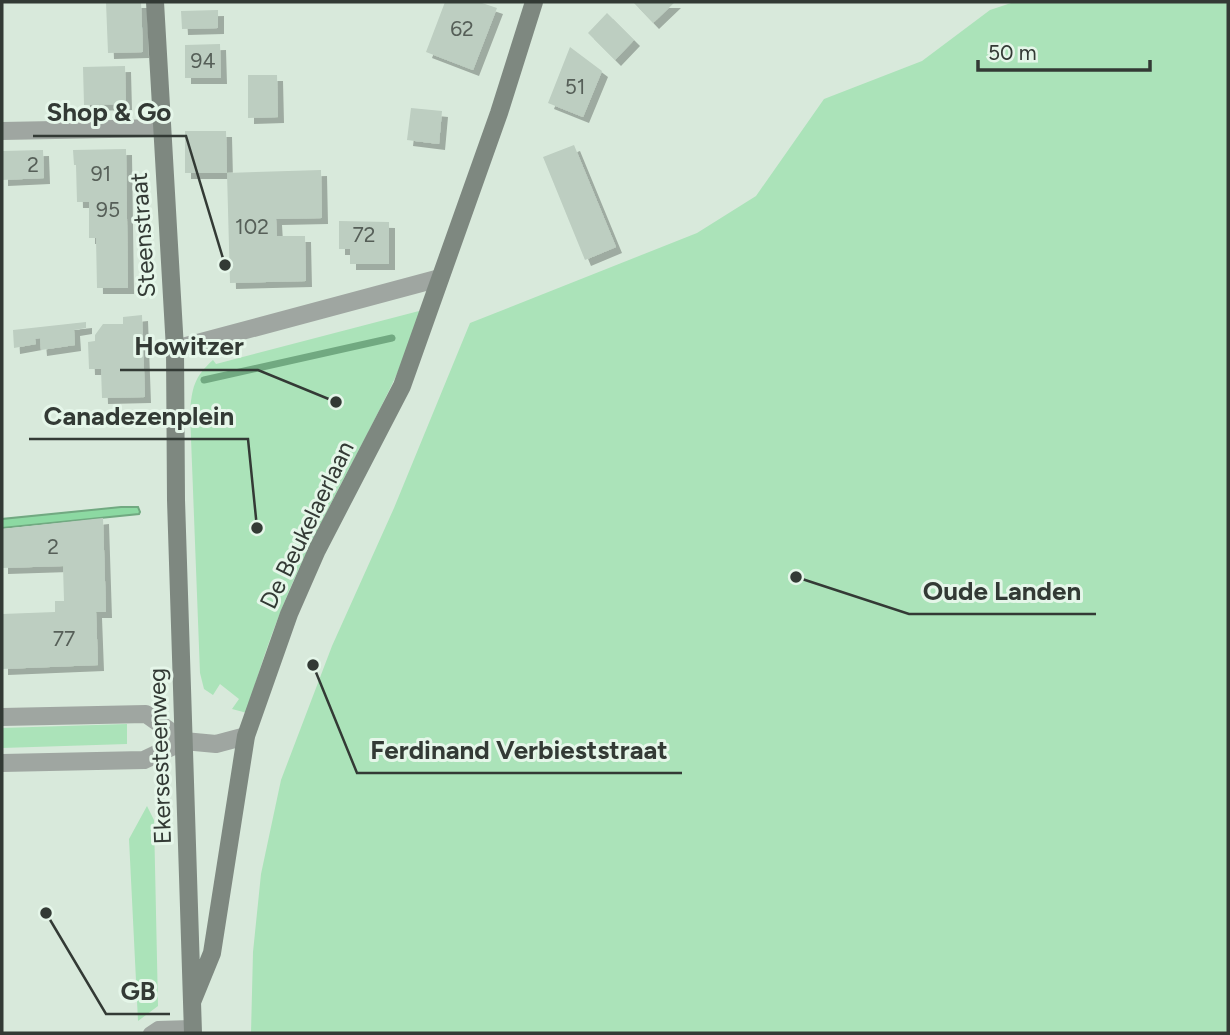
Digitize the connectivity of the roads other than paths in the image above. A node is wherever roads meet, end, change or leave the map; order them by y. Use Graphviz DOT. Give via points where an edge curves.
graph roads {
  1 [pos="155,2"];
  2 [pos="534,2"];
  3 [pos="162,128"];
  4 [pos="2,131"];
  5 [pos="440,278"];
  6 [pos="175,349"];
  7 [pos="176,508"];
  8 [pos="2,718"];
  9 [pos="246,736"];
  10 [pos="184,741"];
  11 [pos="2,763"];
  12 [pos="192,1002"];
  13 [pos="193,1030"];
  14 [pos="149,1033"];
  1 -- 3 [label="main road, Steenstraat"];
  2 -- 5 [label="main road, De Beukelaerlaan"];
  3 -- 4 [label="street"];
  3 -- 6 [label="main road, Steenstraat"];
  5 -- 6 [label="street"];
  5 -- 9 [label="main road, De Beukelaerlaan" via="402,386 289,614"];
  6 -- 7 [label="main road, Steenstraat"];
  7 -- 10 [label="main road, Ekersesteenweg"];
  8 -- 10 [label="street" via="146,714"];
  9 -- 10 [label="street" via="216,744"];
  9 -- 12 [label="main road, Ekersesteenweg" via="212,953"];
  10 -- 11 [label="street" via="144,760"];
  10 -- 12 [label="main road, Ekersesteenweg"];
  12 -- 13 [label="main road, Ekersesteenweg"];
  13 -- 14 [label="lane" via="158,1027"];
}
